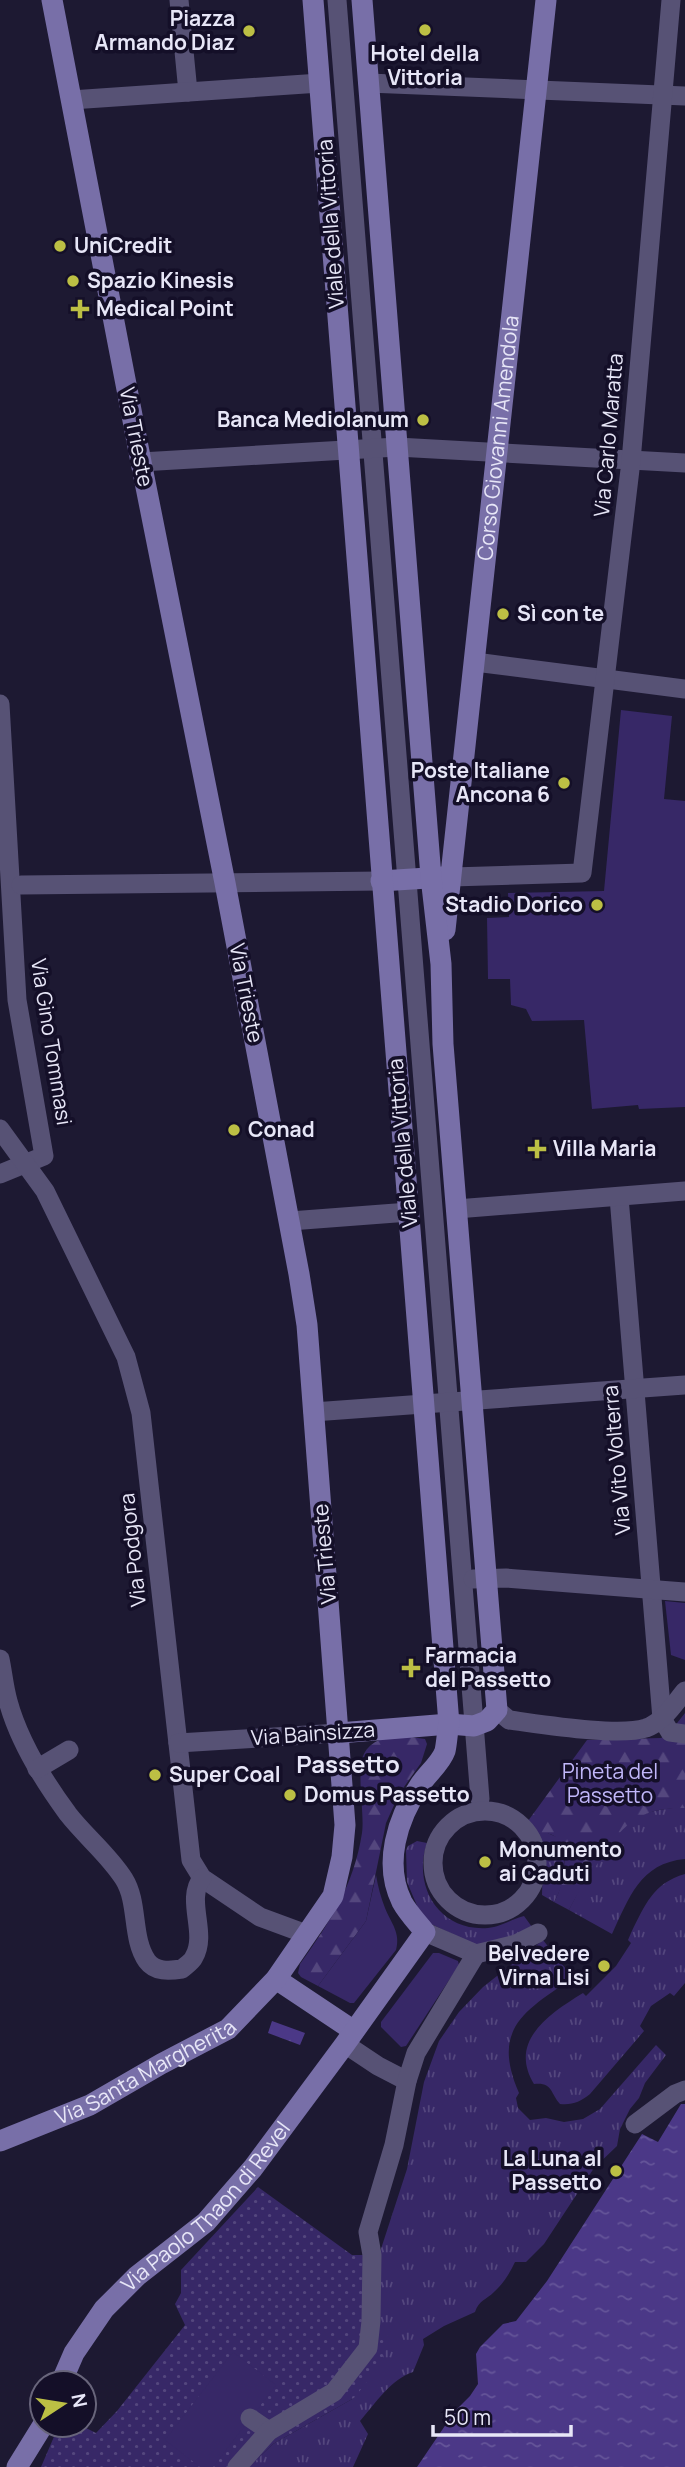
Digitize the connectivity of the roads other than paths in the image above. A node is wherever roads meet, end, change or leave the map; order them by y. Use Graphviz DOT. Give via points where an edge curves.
graph roads {
  1 [pos="52,0"];
  2 [pos="179,0"];
  3 [pos="313,0"];
  4 [pos="337,0"];
  5 [pos="362,0"];
  6 [pos="546,0"];
  7 [pos="671,0"];
  8 [pos="320,83"];
  9 [pos="368,83"];
  10 [pos="537,89"];
  11 [pos="188,92"];
  12 [pos="662,95"];
  13 [pos="685,96"];
  14 [pos="71,100"];
  15 [pos="397,447"];
  16 [pos="349,448"];
  17 [pos="373,448"];
  18 [pos="498,453"];
  19 [pos="631,461"];
  20 [pos="141,462"];
  21 [pos="685,463"];
  22 [pos="474,662"];
  23 [pos="605,680"];
  24 [pos="685,688"];
  25 [pos="0,704"];
  26 [pos="442,877"];
  27 [pos="407,880"];
  28 [pos="381,881"];
  29 [pos="225,883"];
  30 [pos="21,885"];
  31 [pos="0,1129"];
  32 [pos="26,1164"];
  33 [pos="0,1174"];
  34 [pos="685,1191"];
  35 [pos="619,1197"];
  36 [pos="456,1209"];
  37 [pos="408,1212"];
  38 [pos="290,1221"];
  39 [pos="685,1385"];
  40 [pos="635,1388"];
  41 [pos="473,1401"];
  42 [pos="449,1403"];
  43 [pos="424,1405"];
  44 [pos="313,1412"];
  45 [pos="487,1578"];
  46 [pos="463,1579"];
  47 [pos="439,1581"];
  48 [pos="651,1589"];
  49 [pos="685,1592"];
  50 [pos="0,1659"];
  51 [pos="685,1691"];
  52 [pos="497,1710"];
  53 [pos="662,1719"];
  54 [pos="449,1724"];
  55 [pos="474,1726"];
  56 [pos="339,1733"];
  57 [pos="685,1734"];
  58 [pos="178,1743"];
  59 [pos="69,1750"];
  60 [pos="37,1769"];
  61 [pos="480,1800"];
  62 [pos="202,1878"];
  63 [pos="512,1908"];
  64 [pos="425,1932"];
  65 [pos="538,1933"];
  66 [pos="306,1934"];
  67 [pos="477,1954"];
  68 [pos="276,1979"];
  69 [pos="350,2038"];
  70 [pos="407,2081"];
  71 [pos="685,2090"];
  72 [pos="635,2124"];
  73 [pos="0,2141"];
  74 [pos="68,2369"];
  75 [pos="250,2418"];
  76 [pos="269,2431"];
  77 [pos="35,2439"];
  78 [pos="18,2467"];
  79 [pos="237,2467"];
  1 -- 14 [label="street, Via Trieste"];
  2 -- 11 [label="street"];
  3 -- 8 [label="street, Viale della Vittoria"];
  4 -- 17 [label="street, Viale della Vittoria"];
  5 -- 9 [label="street"];
  6 -- 10 [label="street, Corso Giovanni Amendola"];
  7 -- 12 [label="street, Via Carlo Maratta"];
  8 -- 11 [label="street"];
  8 -- 16 [label="street, Viale della Vittoria"];
  9 -- 10 [label="street"];
  9 -- 15 [label="street"];
  10 -- 12 [label="street"];
  10 -- 18 [label="street, Corso Giovanni Amendola"];
  11 -- 14 [label="street"];
  12 -- 13 [label="street"];
  12 -- 19 [label="street, Via Carlo Maratta"];
  14 -- 20 [label="street, Via Trieste"];
  15 -- 17 [label="street"];
  15 -- 18 [label="street"];
  15 -- 26 [label="street"];
  16 -- 17 [label="street"];
  16 -- 20 [label="street"];
  16 -- 28 [label="street, Viale della Vittoria"];
  17 -- 27 [label="street, Viale della Vittoria"];
  18 -- 19 [label="street"];
  18 -- 22 [label="street, Corso Giovanni Amendola"];
  19 -- 21 [label="street"];
  19 -- 23 [label="street, Via Carlo Maratta"];
  20 -- 29 [label="street, Via Trieste"];
  22 -- 23 [label="street"];
  22 -- 26 [label="street, Corso Giovanni Amendola"];
  23 -- 24 [label="street"];
  23 -- 26 [label="street, Via Carlo Maratta" via="582,873"];
  25 -- 32 [label="street, Via Gino Tommasi" via="17,1000 44,1156"];
  26 -- 27 [label="street"];
  26 -- 36 [label="street, Corso Giovanni Amendola" via="443,1044"];
  27 -- 28 [label="street"];
  27 -- 42 [label="street, Viale della Vittoria"];
  28 -- 29 [label="street"];
  28 -- 37 [label="street, Viale della Vittoria"];
  29 -- 30 [label="street"];
  29 -- 38 [label="street, Via Trieste"];
  31 -- 32 [label="street, Via Podgora"];
  32 -- 33 [label="street"];
  32 -- 58 [label="street, Via Podgora" via="44,1191 126,1357 141,1413"];
  34 -- 35 [label="street"];
  35 -- 36 [label="street"];
  35 -- 40 [label="street, Via Vito Volterra"];
  36 -- 41 [label="street"];
  37 -- 38 [label="street"];
  37 -- 43 [label="street, Viale della Vittoria"];
  38 -- 44 [label="street, Via Trieste" via="307,1325"];
  39 -- 40 [label="street"];
  40 -- 41 [label="street"];
  40 -- 48 [label="street, Via Vito Volterra"];
  41 -- 42 [label="street"];
  41 -- 45 [label="street"];
  42 -- 43 [label="street"];
  42 -- 46 [label="street, Viale della Vittoria"];
  43 -- 44 [label="street"];
  43 -- 47 [label="street, Viale della Vittoria"];
  44 -- 56 [label="street, Via Trieste"];
  45 -- 46 [label="street"];
  45 -- 48 [label="street"];
  45 -- 52 [label="street"];
  46 -- 47 [label="street"];
  46 -- 55 [label="street, Viale della Vittoria"];
  47 -- 54 [label="street, Viale della Vittoria"];
  48 -- 49 [label="street"];
  48 -- 53 [label="street, Via Vito Volterra"];
  50 -- 60 [label="street" via="8,1702"];
  51 -- 53 [label="street"];
  52 -- 53 [label="street" via="509,1720 609,1730 645,1728"];
  52 -- 55 [label="street"];
  53 -- 57 [label="street" via="670,1732"];
  54 -- 55 [label="street, Via Bainsizza"];
  54 -- 56 [label="street, Via Bainsizza"];
  54 -- 64 [label="street, Viale della Vittoria" via="444,1753 405,1810 394,1848 393,1876 398,1891"];
  55 -- 61 [label="street, Viale della Vittoria"];
  56 -- 58 [label="street, Via Bainsizza"];
  56 -- 66 [label="street, Via Trieste" via="345,1825 342,1857 333,1896"];
  58 -- 62 [label="street, Via Podgora" via="191,1860"];
  59 -- 60 [label="street"];
  60 -- 62 [label="street" via="125,1881 139,1940 147,1961 158,1969 182,1969 194,1958 200,1933 195,1893"];
  62 -- 66 [label="street" via="260,1917"];
  63 -- 63 [label="street" via="526,1896 535,1878 537,1854 530,1835 512,1818 493,1811 472,1811 454,1820 434,1849 434,1876 445,1897 476,1915"];
  64 -- 67 [label="street"];
  64 -- 69 [label="street, Via Paolo Thaon di Revel"];
  65 -- 67 [label="street"];
  66 -- 68 [label="street, Via Trieste"];
  67 -- 70 [label="street" via="416,2053"];
  68 -- 69 [label="street"];
  68 -- 73 [label="street, Via Santa Margherita" via="228,2029 90,2105"];
  69 -- 70 [label="street" via="378,2066"];
  69 -- 74 [label="street, Via Paolo Thaon di Revel" via="253,2168 206,2222 136,2276 104,2309"];
  70 -- 76 [label="street" via="368,2232 372,2255 368,2348 334,2392"];
  71 -- 72 [label="street"];
  75 -- 76 [label="street"];
  76 -- 79 [label="street"];
  77 -- 78 [label="street"];
}
